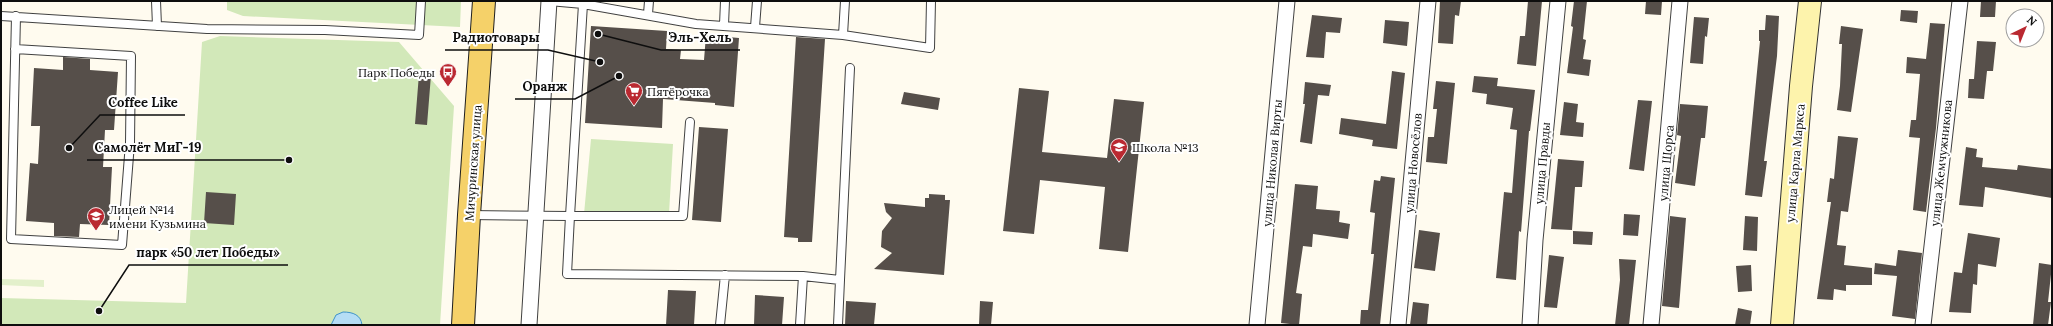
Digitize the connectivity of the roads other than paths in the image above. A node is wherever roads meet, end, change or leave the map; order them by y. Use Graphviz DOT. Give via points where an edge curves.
graph roads {
  1 [pos="156,1"];
  2 [pos="421,1"];
  3 [pos="484,1"];
  4 [pos="549,1"];
  5 [pos="648,1"];
  6 [pos="725,1"];
  7 [pos="757,1"];
  8 [pos="845,1"];
  9 [pos="931,1"];
  10 [pos="1287,1"];
  11 [pos="1428,1"];
  12 [pos="1558,1"];
  13 [pos="1680,1"];
  14 [pos="1810,1"];
  15 [pos="1960,1"];
  16 [pos="583,4"];
  17 [pos="648,14"];
  18 [pos="1,16"];
  19 [pos="16,16"];
  20 [pos="724,25"];
  21 [pos="157,26"];
  22 [pos="755,27"];
  23 [pos="843,35"];
  24 [pos="15,49"];
  25 [pos="850,68"];
  26 [pos="690,122"];
  27 [pos="469,215"];
  28 [pos="536,216"];
  29 [pos="570,216"];
  30 [pos="725,275"];
  31 [pos="803,276"];
  32 [pos="840,280"];
  33 [pos="463,325"];
  34 [pos="529,325"];
  35 [pos="720,325"];
  36 [pos="800,325"];
  37 [pos="838,325"];
  38 [pos="1257,325"];
  39 [pos="1398,325"];
  40 [pos="1530,325"];
  41 [pos="1651,325"];
  42 [pos="1782,325"];
  43 [pos="1923,325"];
  1 -- 21 [label="lane"];
  2 -- 21 [label="lane" via="419,35"];
  3 -- 27 [label="main road, Мичуринская улица"];
  4 -- 16 [label="lane"];
  4 -- 28 [label="street"];
  5 -- 17 [label="lane"];
  6 -- 20 [label="lane"];
  7 -- 22 [label="lane"];
  8 -- 23 [label="lane"];
  9 -- 23 [label="lane" via="930,48"];
  10 -- 38 [label="street, улица Николая Вирты"];
  11 -- 39 [label="street, улица Новосёлов"];
  12 -- 40 [label="street, улица Правды" via="1535,240"];
  13 -- 41 [label="street, улица Щорса"];
  14 -- 42 [label="main road, улица Карла Маркса"];
  15 -- 43 [label="street, улица Жемчужникова"];
  16 -- 17 [label="lane"];
  16 -- 29 [label="lane"];
  17 -- 20 [label="lane" via="696,24"];
  18 -- 19 [label="lane"];
  19 -- 21 [label="lane"];
  19 -- 24 [label="lane"];
  20 -- 22 [label="lane"];
  22 -- 23 [label="lane"];
  24 -- 24 [label="lane" via="131,56 130,143 122,245 10,239"];
  25 -- 32 [label="lane"];
  26 -- 29 [label="lane" via="683,216"];
  27 -- 28 [label="lane"];
  27 -- 33 [label="main road, Мичуринская улица"];
  28 -- 29 [label="lane"];
  28 -- 34 [label="street"];
  29 -- 30 [label="lane" via="567,274"];
  30 -- 31 [label="lane"];
  30 -- 35 [label="lane"];
  31 -- 32 [label="lane"];
  31 -- 36 [label="lane"];
  32 -- 37 [label="lane"];
}
